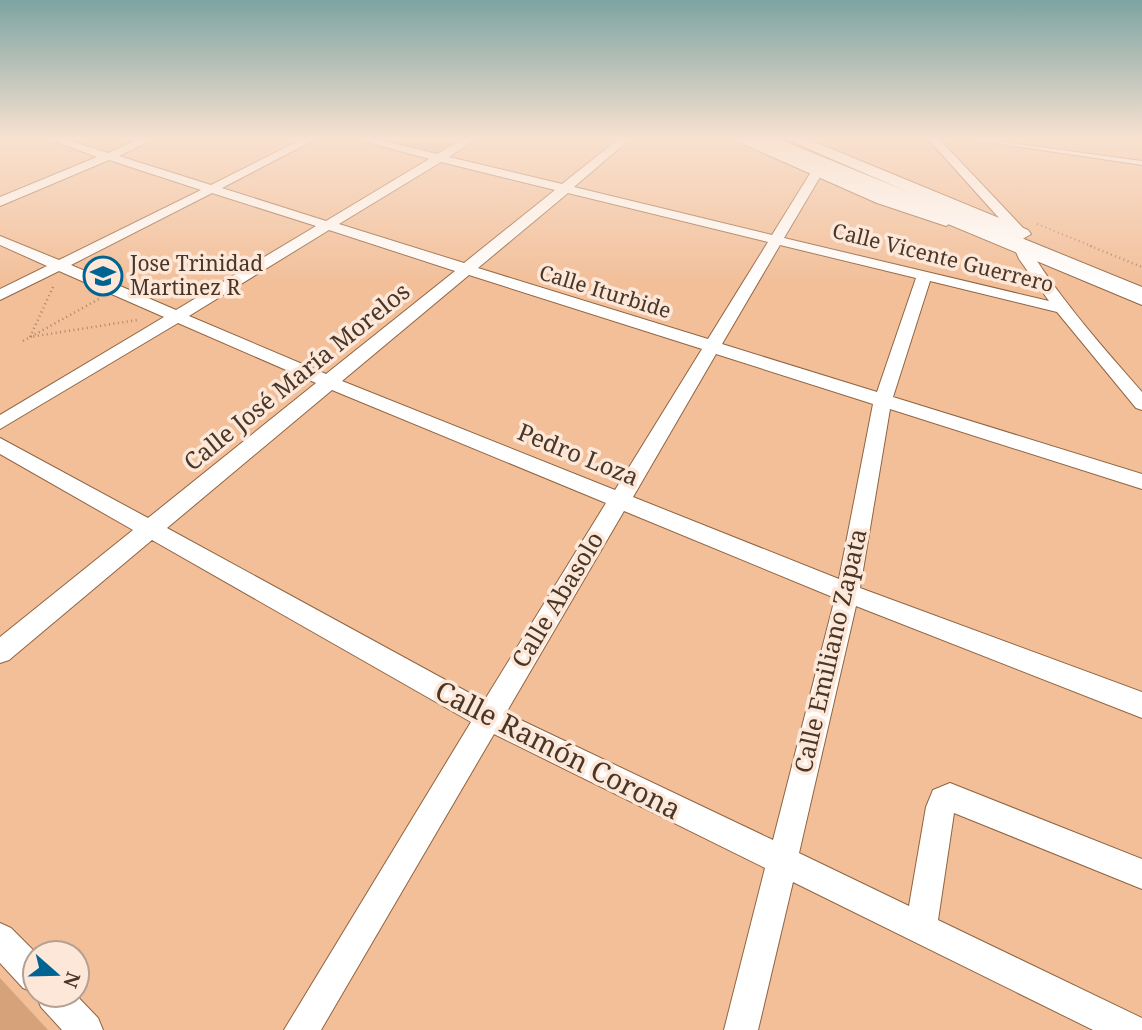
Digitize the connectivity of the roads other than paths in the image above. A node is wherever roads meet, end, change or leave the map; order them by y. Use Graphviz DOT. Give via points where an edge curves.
graph roads {
  1 [pos="32,188"];
  2 [pos="207,188"];
  3 [pos="389,188"];
  4 [pos="566,188"];
  5 [pos="807,188"];
  6 [pos="856,188"];
  7 [pos="887,188"];
  8 [pos="894,188"];
  9 [pos="904,188"];
  10 [pos="979,188"];
  11 [pos="210,189"];
  12 [pos="0,202"];
  13 [pos="327,226"];
  14 [pos="776,239"];
  15 [pos="0,240"];
  16 [pos="1020,240"];
  17 [pos="60,266"];
  18 [pos="466,270"];
  19 [pos="925,274"];
  20 [pos="1142,283"];
  21 [pos="0,295"];
  22 [pos="1142,297"];
  23 [pos="1062,309"];
  24 [pos="175,315"];
  25 [pos="710,347"];
  26 [pos="329,382"];
  27 [pos="883,400"];
  28 [pos="1142,404"];
  29 [pos="0,423"];
  30 [pos="0,445"];
  31 [pos="1142,482"];
  32 [pos="618,499"];
  33 [pos="150,529"];
  34 [pos="848,593"];
  35 [pos="0,652"];
  36 [pos="1142,705"];
  37 [pos="487,717"];
  38 [pos="782,862"];
  39 [pos="1142,874"];
  40 [pos="921,929"];
  41 [pos="0,939"];
  42 [pos="21,961"];
  43 [pos="66,1009"];
  44 [pos="86,1030"];
  45 [pos="301,1030"];
  46 [pos="741,1030"];
  47 [pos="1130,1030"];
  1 -- 12 [label="street"];
  2 -- 11 [label="street, Calle Iturbide"];
  3 -- 13 [label="street"];
  4 -- 14 [label="street, Calle Vicente Guerrero"];
  4 -- 18 [label="street, Calle José María Morelos"];
  5 -- 14 [label="street, Calle Abasolo"];
  6 -- 16 [label="street"];
  7 -- 16 [label="highway"];
  8 -- 16 [label="highway"];
  9 -- 16 [label="street"];
  10 -- 16 [label="street"];
  11 -- 13 [label="street, Calle Iturbide"];
  11 -- 17 [label="street"];
  13 -- 18 [label="street, Calle Iturbide"];
  13 -- 24 [label="street"];
  14 -- 19 [label="street, Calle Vicente Guerrero"];
  14 -- 25 [label="street, Calle Abasolo"];
  15 -- 17 [label="street, Pedro Loza"];
  16 -- 20 [label="highway"];
  16 -- 22 [label="highway"];
  16 -- 23 [label="street" via="1026,259"];
  17 -- 21 [label="street"];
  17 -- 24 [label="street, Pedro Loza"];
  18 -- 25 [label="street, Calle Iturbide"];
  18 -- 26 [label="street, Calle José María Morelos"];
  19 -- 23 [label="street, Calle Vicente Guerrero"];
  19 -- 27 [label="street, Calle Emiliano Zapata"];
  23 -- 28 [label="street"];
  24 -- 26 [label="street, Pedro Loza"];
  24 -- 29 [label="street"];
  25 -- 27 [label="street, Calle Iturbide"];
  25 -- 32 [label="street, Calle Abasolo"];
  26 -- 32 [label="street, Pedro Loza"];
  26 -- 33 [label="street, Calle José María Morelos"];
  27 -- 31 [label="street, Calle Iturbide"];
  27 -- 34 [label="street, Calle Emiliano Zapata"];
  30 -- 33 [label="street, Calle Ramón Corona"];
  32 -- 34 [label="street, Pedro Loza"];
  32 -- 37 [label="street, Calle Abasolo"];
  33 -- 35 [label="street, Calle José María Morelos"];
  33 -- 37 [label="street, Calle Ramón Corona"];
  34 -- 36 [label="street, Pedro Loza"];
  34 -- 38 [label="street, Calle Emiliano Zapata"];
  37 -- 38 [label="street, Calle Ramón Corona"];
  37 -- 45 [label="street, Calle Abasolo"];
  38 -- 40 [label="street, Calle Ramón Corona"];
  38 -- 46 [label="street, Calle Emiliano Zapata"];
  39 -- 40 [label="street" via="950,797 940,807"];
  40 -- 47 [label="street, Calle Ramón Corona"];
  41 -- 42 [label="street"];
  43 -- 44 [label="street"];
}
